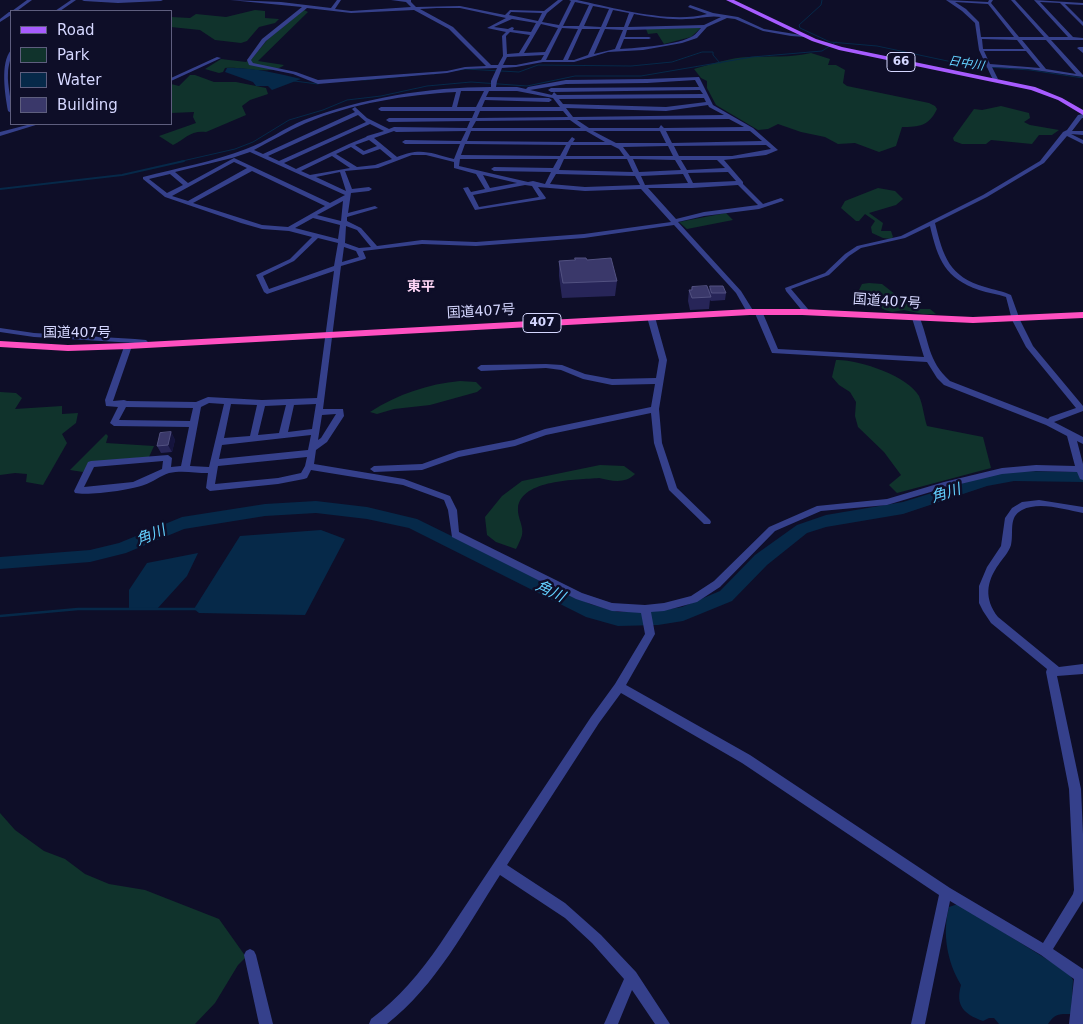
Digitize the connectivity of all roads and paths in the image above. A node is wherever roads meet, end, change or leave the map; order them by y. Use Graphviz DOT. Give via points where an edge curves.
graph roads {
  1 [pos="30,0"];
  2 [pos="74,0"];
  3 [pos="84,0"];
  4 [pos="160,0"];
  5 [pos="232,0"];
  6 [pos="338,0"];
  7 [pos="393,0"];
  8 [pos="407,0"];
  9 [pos="561,0"];
  10 [pos="572,0"];
  11 [pos="729,0"];
  12 [pos="949,0"];
  13 [pos="1013,0"];
  14 [pos="990,1"];
  15 [pos="128,2"];
  16 [pos="1061,2"];
  17 [pos="592,4"];
  18 [pos="1083,4"];
  19 [pos="306,6"];
  20 [pos="690,6"];
  21 [pos="122,7"];
  22 [pos="445,7"];
  23 [pos="416,8"];
  24 [pos="612,8"];
  25 [pos="698,9"];
  26 [pos="16,10"];
  27 [pos="59,10"];
  28 [pos="332,10"];
  29 [pos="545,12"];
  30 [pos="632,12"];
  31 [pos="10,14"];
  32 [pos="712,14"];
  33 [pos="0,16"];
  34 [pos="652,16"];
  35 [pos="508,17"];
  36 [pos="677,17"];
  37 [pos="725,17"];
  38 [pos="522,20"];
  39 [pos="0,21"];
  40 [pos="539,23"];
  41 [pos="1083,25"];
  42 [pos="705,26"];
  43 [pos="560,27"];
  44 [pos="582,27"];
  45 [pos="604,28"];
  46 [pos="626,28"];
  47 [pos="645,28"];
  48 [pos="509,31"];
  49 [pos="532,34"];
  50 [pos="805,36"];
  51 [pos="622,38"];
  52 [pos="649,38"];
  53 [pos="979,38"];
  54 [pos="1018,38"];
  55 [pos="1048,38"];
  56 [pos="1072,39"];
  57 [pos="1083,39"];
  58 [pos="655,47"];
  59 [pos="618,50"];
  60 [pos="981,50"];
  61 [pos="1028,50"];
  62 [pos="10,53"];
  63 [pos="546,53"];
  64 [pos="521,55"];
  65 [pos="505,56"];
  66 [pos="590,57"];
  67 [pos="219,58"];
  68 [pos="543,61"];
  69 [pos="564,62"];
  70 [pos="988,65"];
  71 [pos="490,66"];
  72 [pos="502,67"];
  73 [pos="1044,70"];
  74 [pos="991,71"];
  75 [pos="1082,77"];
  76 [pos="172,80"];
  77 [pos="995,80"];
  78 [pos="647,82"];
  79 [pos="550,88"];
  80 [pos="648,88"];
  81 [pos="702,88"];
  82 [pos="490,89"];
  83 [pos="459,90"];
  84 [pos="523,90"];
  85 [pos="436,92"];
  86 [pos="706,96"];
  87 [pos="650,97"];
  88 [pos="482,98"];
  89 [pos="556,99"];
  90 [pos="375,101"];
  91 [pos="710,103"];
  92 [pos="10,106"];
  93 [pos="353,106"];
  94 [pos="563,107"];
  95 [pos="652,108"];
  96 [pos="381,109"];
  97 [pos="432,109"];
  98 [pos="454,109"];
  99 [pos="478,109"];
  100 [pos="358,112"];
  101 [pos="1082,112"];
  102 [pos="733,117"];
  103 [pos="657,118"];
  104 [pos="474,119"];
  105 [pos="572,119"];
  106 [pos="389,120"];
  107 [pos="370,122"];
  108 [pos="14,125"];
  109 [pos="32,125"];
  110 [pos="663,129"];
  111 [pos="751,129"];
  112 [pos="11,130"];
  113 [pos="393,130"];
  114 [pos="469,130"];
  115 [pos="577,130"];
  116 [pos="590,130"];
  117 [pos="1067,132"];
  118 [pos="0,134"];
  119 [pos="1083,134"];
  120 [pos="369,137"];
  121 [pos="405,142"];
  122 [pos="464,142"];
  123 [pos="1083,142"];
  124 [pos="570,143"];
  125 [pos="768,143"];
  126 [pos="670,144"];
  127 [pos="351,145"];
  128 [pos="614,145"];
  129 [pos="380,147"];
  130 [pos="227,150"];
  131 [pos="250,150"];
  132 [pos="411,153"];
  133 [pos="332,154"];
  134 [pos="263,156"];
  135 [pos="563,156"];
  136 [pos="233,157"];
  137 [pos="501,157"];
  138 [pos="629,158"];
  139 [pos="678,158"];
  140 [pos="720,158"];
  141 [pos="396,159"];
  142 [pos="457,159"];
  143 [pos="279,163"];
  144 [pos="252,168"];
  145 [pos="356,169"];
  146 [pos="494,169"];
  147 [pos="342,170"];
  148 [pos="729,170"];
  149 [pos="556,171"];
  150 [pos="171,172"];
  151 [pos="685,172"];
  152 [pos="479,173"];
  153 [pos="636,174"];
  154 [pos="490,175"];
  155 [pos="294,177"];
  156 [pos="310,177"];
  157 [pos="530,183"];
  158 [pos="739,183"];
  159 [pos="187,185"];
  160 [pos="547,185"];
  161 [pos="692,186"];
  162 [pos="466,188"];
  163 [pos="644,188"];
  164 [pos="369,189"];
  165 [pos="489,191"];
  166 [pos="348,194"];
  167 [pos="469,194"];
  168 [pos="167,196"];
  169 [pos="781,200"];
  170 [pos="188,203"];
  171 [pos="330,206"];
  172 [pos="762,206"];
  173 [pos="375,208"];
  174 [pos="312,216"];
  175 [pos="345,220"];
  176 [pos="675,222"];
  177 [pos="932,223"];
  178 [pos="289,229"];
  179 [pos="316,236"];
  180 [pos="342,243"];
  181 [pos="376,248"];
  182 [pos="360,250"];
  183 [pos="338,266"];
  184 [pos="806,310"];
  185 [pos="754,311"];
  186 [pos="1083,315"];
  187 [pos="650,317"];
  188 [pos="916,318"];
  189 [pos="1016,320"];
  190 [pos="0,330"];
  191 [pos="329,335"];
  192 [pos="0,344"];
  193 [pos="128,346"];
  194 [pos="147,346"];
  195 [pos="928,360"];
  196 [pos="481,368"];
  197 [pos="660,381"];
  198 [pos="228,401"];
  199 [pos="320,402"];
  200 [pos="124,403"];
  201 [pos="262,403"];
  202 [pos="290,403"];
  203 [pos="197,405"];
  204 [pos="655,409"];
  205 [pos="319,412"];
  206 [pos="1049,423"];
  207 [pos="193,424"];
  208 [pos="316,432"];
  209 [pos="1070,434"];
  210 [pos="283,435"];
  211 [pos="253,438"];
  212 [pos="218,442"];
  213 [pos="1083,442"];
  214 [pos="313,450"];
  215 [pos="309,466"];
  216 [pos="213,467"];
  217 [pos="185,468"];
  218 [pos="374,469"];
  219 [pos="166,471"];
  220 [pos="1081,472"];
  221 [pos="1083,510"];
  222 [pos="707,522"];
  223 [pos="645,609"];
  224 [pos="1083,669"];
  225 [pos="1057,672"];
  226 [pos="619,687"];
  227 [pos="499,867"];
  228 [pos="946,892"];
  229 [pos="1045,951"];
  230 [pos="250,956"];
  231 [pos="1082,976"];
  232 [pos="631,977"];
  233 [pos="266,1024"];
  234 [pos="376,1024"];
  235 [pos="611,1024"];
  236 [pos="663,1024"];
  237 [pos="918,1024"];
  238 [pos="1076,1024"];
  1 -- 26 [label="street"];
  2 -- 27 [label="street"];
  3 -- 15 [label="street"];
  4 -- 15 [label="street"];
  5 -- 19 [label="street"];
  6 -- 28 [label="street"];
  7 -- 8 [label="street"];
  8 -- 22 [label="street"];
  8 -- 23 [label="street"];
  9 -- 29 [label="street"];
  10 -- 17 [label="street"];
  10 -- 43 [label="street"];
  11 -- 50 [label="main road, 66"];
  12 -- 14 [label="street"];
  12 -- 53 [label="street" via="975,20 979,26"];
  13 -- 55 [label="street"];
  14 -- 54 [label="street"];
  15 -- 21 [label="street"];
  16 -- 18 [label="street"];
  16 -- 41 [label="street"];
  16 -- 56 [label="street" via="1036,0"];
  17 -- 24 [label="street"];
  17 -- 44 [label="street"];
  19 -- 28 [label="street"];
  19 -- 71 [label="street" via="264,40 249,60 251,64 318,82"];
  20 -- 25 [label="street"];
  22 -- 23 [label="street"];
  22 -- 35 [label="street" via="468,8"];
  23 -- 28 [label="street" via="371,12"];
  23 -- 71 [label="street" via="451,28"];
  24 -- 30 [label="street"];
  24 -- 45 [label="street"];
  25 -- 32 [label="street"];
  25 -- 36 [label="street"];
  29 -- 35 [label="street" via="510,11"];
  29 -- 40 [label="street"];
  30 -- 34 [label="street"];
  30 -- 46 [label="street"];
  31 -- 33 [label="street"];
  31 -- 39 [label="street"];
  32 -- 36 [label="street" via="704,18"];
  32 -- 37 [label="street"];
  34 -- 36 [label="street"];
  34 -- 47 [label="street"];
  35 -- 38 [label="street"];
  35 -- 48 [label="street" via="489,28"];
  37 -- 42 [label="street"];
  37 -- 50 [label="street" via="736,18 763,30"];
  38 -- 40 [label="street"];
  38 -- 48 [label="street"];
  40 -- 43 [label="street"];
  40 -- 49 [label="street"];
  42 -- 47 [label="street"];
  42 -- 58 [label="street" via="692,39"];
  43 -- 44 [label="street"];
  43 -- 63 [label="street"];
  44 -- 45 [label="street"];
  44 -- 69 [label="street"];
  45 -- 46 [label="street"];
  45 -- 66 [label="street"];
  46 -- 47 [label="street"];
  46 -- 51 [label="street"];
  47 -- 52 [label="street"];
  48 -- 49 [label="street"];
  48 -- 65 [label="street" via="504,36"];
  49 -- 64 [label="street"];
  50 -- 77 [label="main road, 66" via="853,52"];
  51 -- 52 [label="street"];
  51 -- 59 [label="street"];
  52 -- 58 [label="street"];
  53 -- 54 [label="street"];
  53 -- 60 [label="street"];
  54 -- 55 [label="street"];
  54 -- 61 [label="street"];
  55 -- 56 [label="street"];
  55 -- 75 [label="street"];
  56 -- 57 [label="street"];
  58 -- 59 [label="street"];
  59 -- 66 [label="street"];
  60 -- 61 [label="street"];
  60 -- 70 [label="street"];
  61 -- 73 [label="street"];
  62 -- 92 [label="street" via="4,74"];
  63 -- 64 [label="street"];
  63 -- 68 [label="street"];
  64 -- 65 [label="street"];
  65 -- 72 [label="street"];
  66 -- 69 [label="street"];
  67 -- 76 [label="street"];
  68 -- 69 [label="street"];
  68 -- 72 [label="street"];
  70 -- 73 [label="street"];
  70 -- 74 [label="street"];
  71 -- 72 [label="street"];
  72 -- 82 [label="street"];
  73 -- 75 [label="street"];
  74 -- 75 [label="street"];
  74 -- 77 [label="street"];
  77 -- 101 [label="main road, 66" via="1033,88"];
  78 -- 79 [label="street" via="566,82"];
  78 -- 80 [label="street"];
  78 -- 81 [label="street" via="697,78"];
  79 -- 80 [label="street"];
  79 -- 84 [label="street"];
  79 -- 89 [label="street"];
  80 -- 81 [label="street"];
  80 -- 87 [label="street"];
  81 -- 86 [label="street"];
  82 -- 83 [label="street"];
  82 -- 84 [label="street"];
  82 -- 88 [label="street"];
  83 -- 85 [label="street"];
  83 -- 98 [label="street"];
  84 -- 89 [label="street"];
  85 -- 90 [label="street"];
  85 -- 97 [label="street"];
  86 -- 87 [label="street"];
  86 -- 91 [label="street"];
  87 -- 89 [label="street"];
  87 -- 95 [label="street"];
  88 -- 89 [label="street"];
  88 -- 99 [label="street"];
  89 -- 94 [label="street"];
  90 -- 93 [label="street"];
  90 -- 96 [label="street"];
  91 -- 95 [label="street"];
  91 -- 102 [label="street"];
  93 -- 100 [label="street"];
  93 -- 131 [label="street" via="304,122"];
  94 -- 95 [label="street"];
  94 -- 99 [label="street"];
  94 -- 105 [label="street"];
  95 -- 103 [label="street"];
  96 -- 97 [label="street"];
  96 -- 106 [label="street"];
  97 -- 98 [label="street"];
  98 -- 99 [label="street"];
  99 -- 104 [label="street"];
  100 -- 107 [label="street"];
  100 -- 134 [label="street"];
  101 -- 117 [label="street"];
  102 -- 103 [label="street"];
  102 -- 111 [label="street"];
  103 -- 105 [label="street"];
  103 -- 110 [label="street"];
  104 -- 105 [label="street"];
  104 -- 106 [label="street"];
  104 -- 114 [label="street"];
  105 -- 116 [label="street"];
  106 -- 113 [label="street"];
  107 -- 113 [label="street"];
  107 -- 143 [label="street"];
  108 -- 112 [label="street"];
  109 -- 112 [label="street"];
  110 -- 111 [label="street"];
  110 -- 116 [label="street"];
  110 -- 126 [label="street"];
  111 -- 125 [label="street"];
  112 -- 118 [label="street"];
  113 -- 114 [label="street"];
  113 -- 120 [label="street"];
  113 -- 121 [label="street"];
  114 -- 115 [label="street"];
  114 -- 122 [label="street"];
  115 -- 116 [label="street"];
  115 -- 124 [label="street"];
  116 -- 128 [label="street"];
  117 -- 119 [label="street"];
  117 -- 123 [label="street"];
  117 -- 177 [label="street" via="1036,166"];
  120 -- 127 [label="street"];
  120 -- 129 [label="street"];
  121 -- 122 [label="street"];
  121 -- 132 [label="street"];
  122 -- 124 [label="street"];
  122 -- 142 [label="street"];
  124 -- 128 [label="street"];
  124 -- 135 [label="street"];
  125 -- 126 [label="street"];
  125 -- 140 [label="street" via="775,150"];
  126 -- 128 [label="street"];
  126 -- 139 [label="street"];
  127 -- 129 [label="street" via="363,153"];
  127 -- 133 [label="street"];
  128 -- 138 [label="street"];
  129 -- 141 [label="street"];
  130 -- 136 [label="street"];
  131 -- 134 [label="street"];
  131 -- 136 [label="street"];
  132 -- 141 [label="street"];
  132 -- 142 [label="street"];
  133 -- 145 [label="street"];
  133 -- 155 [label="street"];
  134 -- 143 [label="street"];
  135 -- 137 [label="street"];
  135 -- 138 [label="street"];
  135 -- 149 [label="street"];
  136 -- 144 [label="street"];
  136 -- 150 [label="street"];
  136 -- 159 [label="street"];
  137 -- 142 [label="street"];
  137 -- 146 [label="street"];
  138 -- 139 [label="street"];
  138 -- 153 [label="street"];
  139 -- 140 [label="street"];
  139 -- 151 [label="street"];
  140 -- 148 [label="street"];
  141 -- 145 [label="street" via="376,167"];
  142 -- 152 [label="street" via="456,167"];
  143 -- 155 [label="street"];
  144 -- 155 [label="street"];
  144 -- 170 [label="street"];
  145 -- 147 [label="street"];
  146 -- 149 [label="street"];
  146 -- 154 [label="street"];
  147 -- 156 [label="street"];
  147 -- 166 [label="street"];
  148 -- 151 [label="street"];
  148 -- 158 [label="street"];
  149 -- 153 [label="street"];
  149 -- 160 [label="street"];
  150 -- 159 [label="street"];
  150 -- 168 [label="street" via="145,178"];
  151 -- 153 [label="street"];
  151 -- 161 [label="street"];
  152 -- 154 [label="street"];
  152 -- 165 [label="street"];
  153 -- 163 [label="street"];
  154 -- 157 [label="street"];
  155 -- 156 [label="street"];
  155 -- 171 [label="street"];
  156 -- 166 [label="street"];
  157 -- 160 [label="street"];
  157 -- 165 [label="street"];
  157 -- 167 [label="street" via="543,198 477,209"];
  158 -- 161 [label="street"];
  158 -- 172 [label="street"];
  159 -- 168 [label="street"];
  160 -- 163 [label="street" via="584,189"];
  161 -- 163 [label="street"];
  162 -- 167 [label="street"];
  163 -- 176 [label="street"];
  164 -- 166 [label="street"];
  165 -- 167 [label="street"];
  166 -- 171 [label="street"];
  166 -- 175 [label="street"];
  168 -- 170 [label="street"];
  169 -- 172 [label="street"];
  170 -- 178 [label="street" via="249,223"];
  171 -- 174 [label="street"];
  172 -- 176 [label="street" via="704,214"];
  173 -- 175 [label="street"];
  174 -- 175 [label="street"];
  174 -- 178 [label="street"];
  175 -- 180 [label="street"];
  175 -- 181 [label="street" via="359,229"];
  176 -- 181 [label="street" via="584,236 476,244 422,242"];
  176 -- 185 [label="street"];
  177 -- 184 [label="street" via="891,241 859,247 827,274 788,288"];
  177 -- 189 [label="street" via="939,255 948,269 973,285 1007,295"];
  178 -- 179 [label="street"];
  179 -- 180 [label="street"];
  179 -- 183 [label="street" via="292,260 260,275 268,292"];
  180 -- 182 [label="street"];
  180 -- 183 [label="street"];
  181 -- 182 [label="street"];
  182 -- 183 [label="street" via="363,258"];
  183 -- 191 [label="street"];
  184 -- 185 [label="highway, 国道407号 / 407"];
  184 -- 188 [label="highway, 国道407号 / 407"];
  185 -- 187 [label="highway, 国道407号 / 407"];
  185 -- 195 [label="street" via="775,351"];
  186 -- 189 [label="highway, 国道407号 / 407"];
  187 -- 191 [label="highway, 国道407号 / 407"];
  187 -- 197 [label="street" via="663,360"];
  188 -- 189 [label="highway, 国道407号 / 407"];
  188 -- 195 [label="street"];
  189 -- 206 [label="street" via="1035,354 1081,409"];
  190 -- 194 [label="street" via="143,342"];
  191 -- 194 [label="highway, 国道407号 / 407"];
  191 -- 199 [label="street"];
  192 -- 193 [label="highway, 国道407号 / 407" via="68,348"];
  193 -- 194 [label="highway, 国道407号 / 407"];
  193 -- 200 [label="street" via="109,400 110,404"];
  195 -- 206 [label="street" via="937,375 947,383"];
  196 -- 197 [label="street" via="546,366 612,382"];
  197 -- 204 [label="street"];
  198 -- 201 [label="street"];
  198 -- 203 [label="street" via="208,400"];
  198 -- 212 [label="street"];
  199 -- 202 [label="street"];
  199 -- 205 [label="street"];
  200 -- 203 [label="street"];
  200 -- 207 [label="street" via="114,423"];
  201 -- 202 [label="street"];
  201 -- 211 [label="street"];
  202 -- 210 [label="street"];
  203 -- 207 [label="street"];
  204 -- 218 [label="street" via="545,432 515,443 458,454 422,467"];
  204 -- 222 [label="street" via="658,443 673,490"];
  205 -- 208 [label="street"];
  205 -- 214 [label="street" via="340,411 324,440"];
  206 -- 209 [label="street"];
  207 -- 217 [label="street"];
  208 -- 210 [label="street"];
  208 -- 214 [label="street"];
  209 -- 213 [label="street"];
  209 -- 220 [label="street" via="1077,449"];
  210 -- 211 [label="street"];
  211 -- 212 [label="street"];
  212 -- 216 [label="street"];
  214 -- 215 [label="street"];
  214 -- 216 [label="street"];
  215 -- 216 [label="street" via="304,476 298,478 210,488"];
  215 -- 223 [label="street" via="404,482 447,498 455,534 579,596 612,607"];
  216 -- 217 [label="street" via="194,471"];
  217 -- 219 [label="street"];
  219 -- 219 [label="street" via="140,483 78,491 91,464 168,458"];
  220 -- 223 [label="street" via="1002,471 887,502 820,508 772,529 717,584 694,598"];
  221 -- 225 [label="street" via="1038,504 1015,510 1010,516 1007,543 993,563 982,597 990,616 1004,630"];
  223 -- 226 [label="street" via="650,634"];
  224 -- 225 [label="street"];
  225 -- 229 [label="street" via="1051,672 1075,789 1080,896"];
  226 -- 227 [label="street"];
  226 -- 228 [label="street" via="746,758"];
  227 -- 232 [label="street" via="568,914 596,938"];
  227 -- 234 [label="street" via="424,976"];
  228 -- 229 [label="street"];
  228 -- 237 [label="street"];
  229 -- 231 [label="street"];
  230 -- 233 [label="street"];
  231 -- 238 [label="street"];
  232 -- 235 [label="street"];
  232 -- 236 [label="street"];
}
